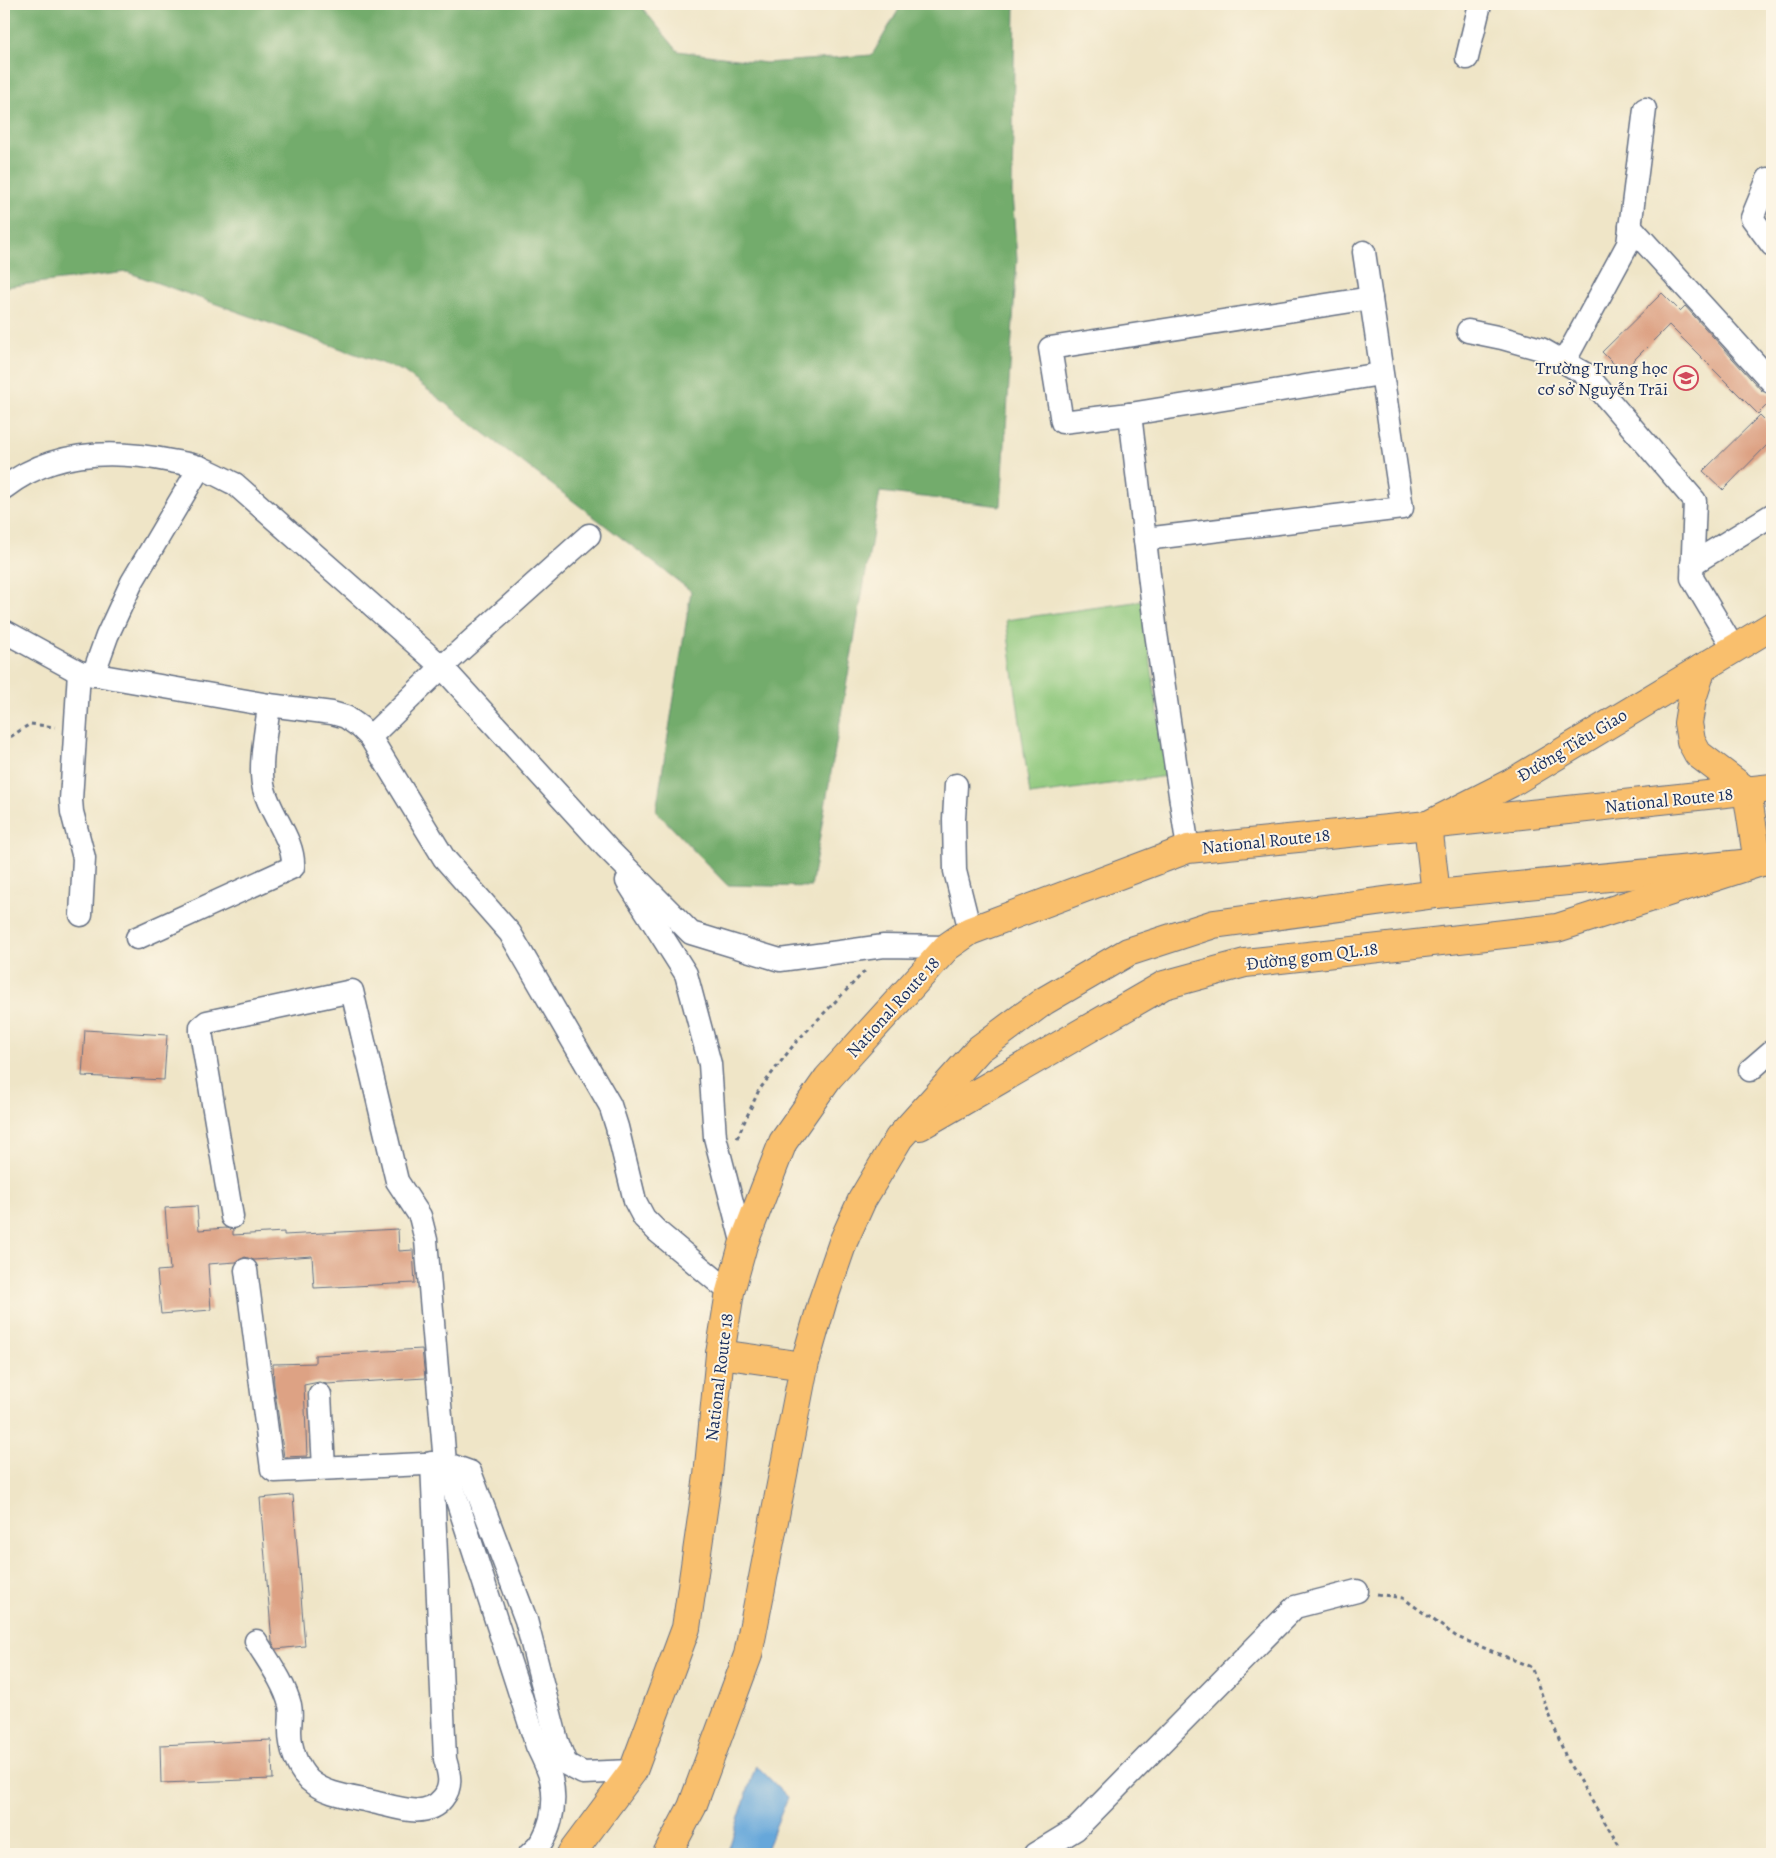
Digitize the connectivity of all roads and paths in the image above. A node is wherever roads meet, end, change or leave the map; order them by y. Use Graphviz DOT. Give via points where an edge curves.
graph roads {
  1 [pos="1480,4"];
  2 [pos="1467,58"];
  3 [pos="1645,109"];
  4 [pos="1768,178"];
  5 [pos="1630,226"];
  6 [pos="1772,245"];
  7 [pos="1364,252"];
  8 [pos="1371,298"];
  9 [pos="1468,331"];
  10 [pos="1564,362"];
  11 [pos="1381,374"];
  12 [pos="1772,382"];
  13 [pos="1130,414"];
  14 [pos="200,467"];
  15 [pos="7,483"];
  16 [pos="1772,515"];
  17 [pos="589,535"];
  18 [pos="1145,539"];
  19 [pos="1692,564"];
  20 [pos="1772,626"];
  21 [pos="4,632"];
  22 [pos="1734,648"];
  23 [pos="442,667"];
  24 [pos="1702,668"];
  25 [pos="86,673"];
  26 [pos="269,705"];
  27 [pos="76,728"];
  28 [pos="370,737"];
  29 [pos="4,741"];
  30 [pos="956,785"];
  31 [pos="1760,790"];
  32 [pos="1428,825"];
  33 [pos="607,848"];
  34 [pos="1188,849"];
  35 [pos="1765,862"];
  36 [pos="1436,894"];
  37 [pos="81,914"];
  38 [pos="970,931"];
  39 [pos="137,938"];
  40 [pos="947,947"];
  41 [pos="867,969"];
  42 [pos="1772,1052"];
  43 [pos="1750,1070"];
  44 [pos="899,1138"];
  45 [pos="737,1139"];
  46 [pos="232,1217"];
  47 [pos="743,1245"];
  48 [pos="246,1270"];
  49 [pos="730,1292"];
  50 [pos="720,1354"];
  51 [pos="804,1366"];
  52 [pos="320,1395"];
  53 [pos="439,1463"];
  54 [pos="324,1468"];
  55 [pos="1357,1591"];
  56 [pos="256,1641"];
  57 [pos="633,1772"];
  58 [pos="530,1854"];
  59 [pos="571,1854"];
  60 [pos="668,1854"];
  61 [pos="1035,1854"];
  62 [pos="1624,1854"];
  1 -- 2 [label="street"];
  3 -- 5 [label="street"];
  4 -- 6 [label="street" via="1752,218"];
  5 -- 10 [label="street" via="1628,244"];
  5 -- 12 [label="street"];
  7 -- 8 [label="street"];
  8 -- 11 [label="street"];
  8 -- 13 [label="street" via="1050,348 1062,422"];
  9 -- 10 [label="street" via="1541,349"];
  10 -- 19 [label="street" via="1588,375 1695,501"];
  11 -- 13 [label="street"];
  11 -- 18 [label="street" via="1402,508"];
  13 -- 18 [label="street"];
  14 -- 15 [label="street" via="143,456 90,454 50,463"];
  14 -- 23 [label="street" via="236,484"];
  14 -- 25 [label="street"];
  16 -- 19 [label="street"];
  17 -- 23 [label="street"];
  18 -- 34 [label="street"];
  19 -- 22 [label="street" via="1692,578"];
  20 -- 22 [label="main road, Đường Tiêu Giao"];
  21 -- 25 [label="street"];
  22 -- 24 [label="main road, Đường Tiêu Giao"];
  23 -- 28 [label="street"];
  23 -- 33 [label="street"];
  24 -- 31 [label="main road" via="1688,723 1691,741 1698,754"];
  24 -- 32 [label="main road, Đường Tiêu Giao" via="1511,783"];
  25 -- 26 [label="street"];
  25 -- 27 [label="street"];
  26 -- 28 [label="street" via="346,717"];
  26 -- 39 [label="street" via="262,775 264,789 292,852 294,867"];
  27 -- 29 [label="path" via="30,724"];
  27 -- 37 [label="street" via="72,812 84,858"];
  28 -- 49 [label="street" via="444,858 510,933 610,1105 635,1201 644,1218"];
  30 -- 38 [label="street" via="955,871"];
  31 -- 32 [label="main road, National Route 18"];
  31 -- 35 [label="main road"];
  32 -- 34 [label="main road, National Route 18"];
  32 -- 36 [label="main road"];
  33 -- 40 [label="street" via="691,933 780,960 884,946"];
  33 -- 47 [label="street" via="686,974 710,1064 715,1137"];
  34 -- 38 [label="main road, National Route 18"];
  35 -- 36 [label="main road"];
  35 -- 44 [label="main road, Đường gom QL.18" via="1557,928 1245,963 1164,985"];
  36 -- 44 [label="main road" via="1214,924 1128,952 1044,1001 979,1049"];
  38 -- 40 [label="main road, National Route 18"];
  40 -- 47 [label="main road, National Route 18" via="828,1078 783,1142"];
  41 -- 45 [label="path" via="796,1042 759,1090"];
  42 -- 43 [label="street"];
  44 -- 51 [label="main road" via="862,1200 843,1242"];
  46 -- 53 [label="street" via="201,1027 207,1022 352,991 397,1182 420,1216 426,1240"];
  47 -- 49 [label="main road, National Route 18"];
  48 -- 54 [label="street" via="270,1466 275,1471"];
  49 -- 50 [label="main road, National Route 18"];
  50 -- 51 [label="main road"];
  50 -- 57 [label="main road, National Route 18" via="708,1476 686,1628"];
  51 -- 60 [label="main road" via="748,1655 692,1807"];
  52 -- 54 [label="street"];
  53 -- 54 [label="street"];
  53 -- 56 [label="street" via="445,1759 450,1778 449,1788 437,1806 427,1811 412,1810 328,1792 309,1779 290,1744 290,1707 284,1689"];
  53 -- 57 [label="street" via="470,1472 526,1620 556,1741 566,1764 583,1773"];
  53 -- 58 [label="street" via="551,1779 553,1804 549,1828"];
  55 -- 61 [label="street" via="1295,1607 1076,1830"];
  55 -- 62 [label="path" via="1403,1598 1457,1637 1531,1666 1567,1760"];
  57 -- 59 [label="main road, National Route 18"];
}
